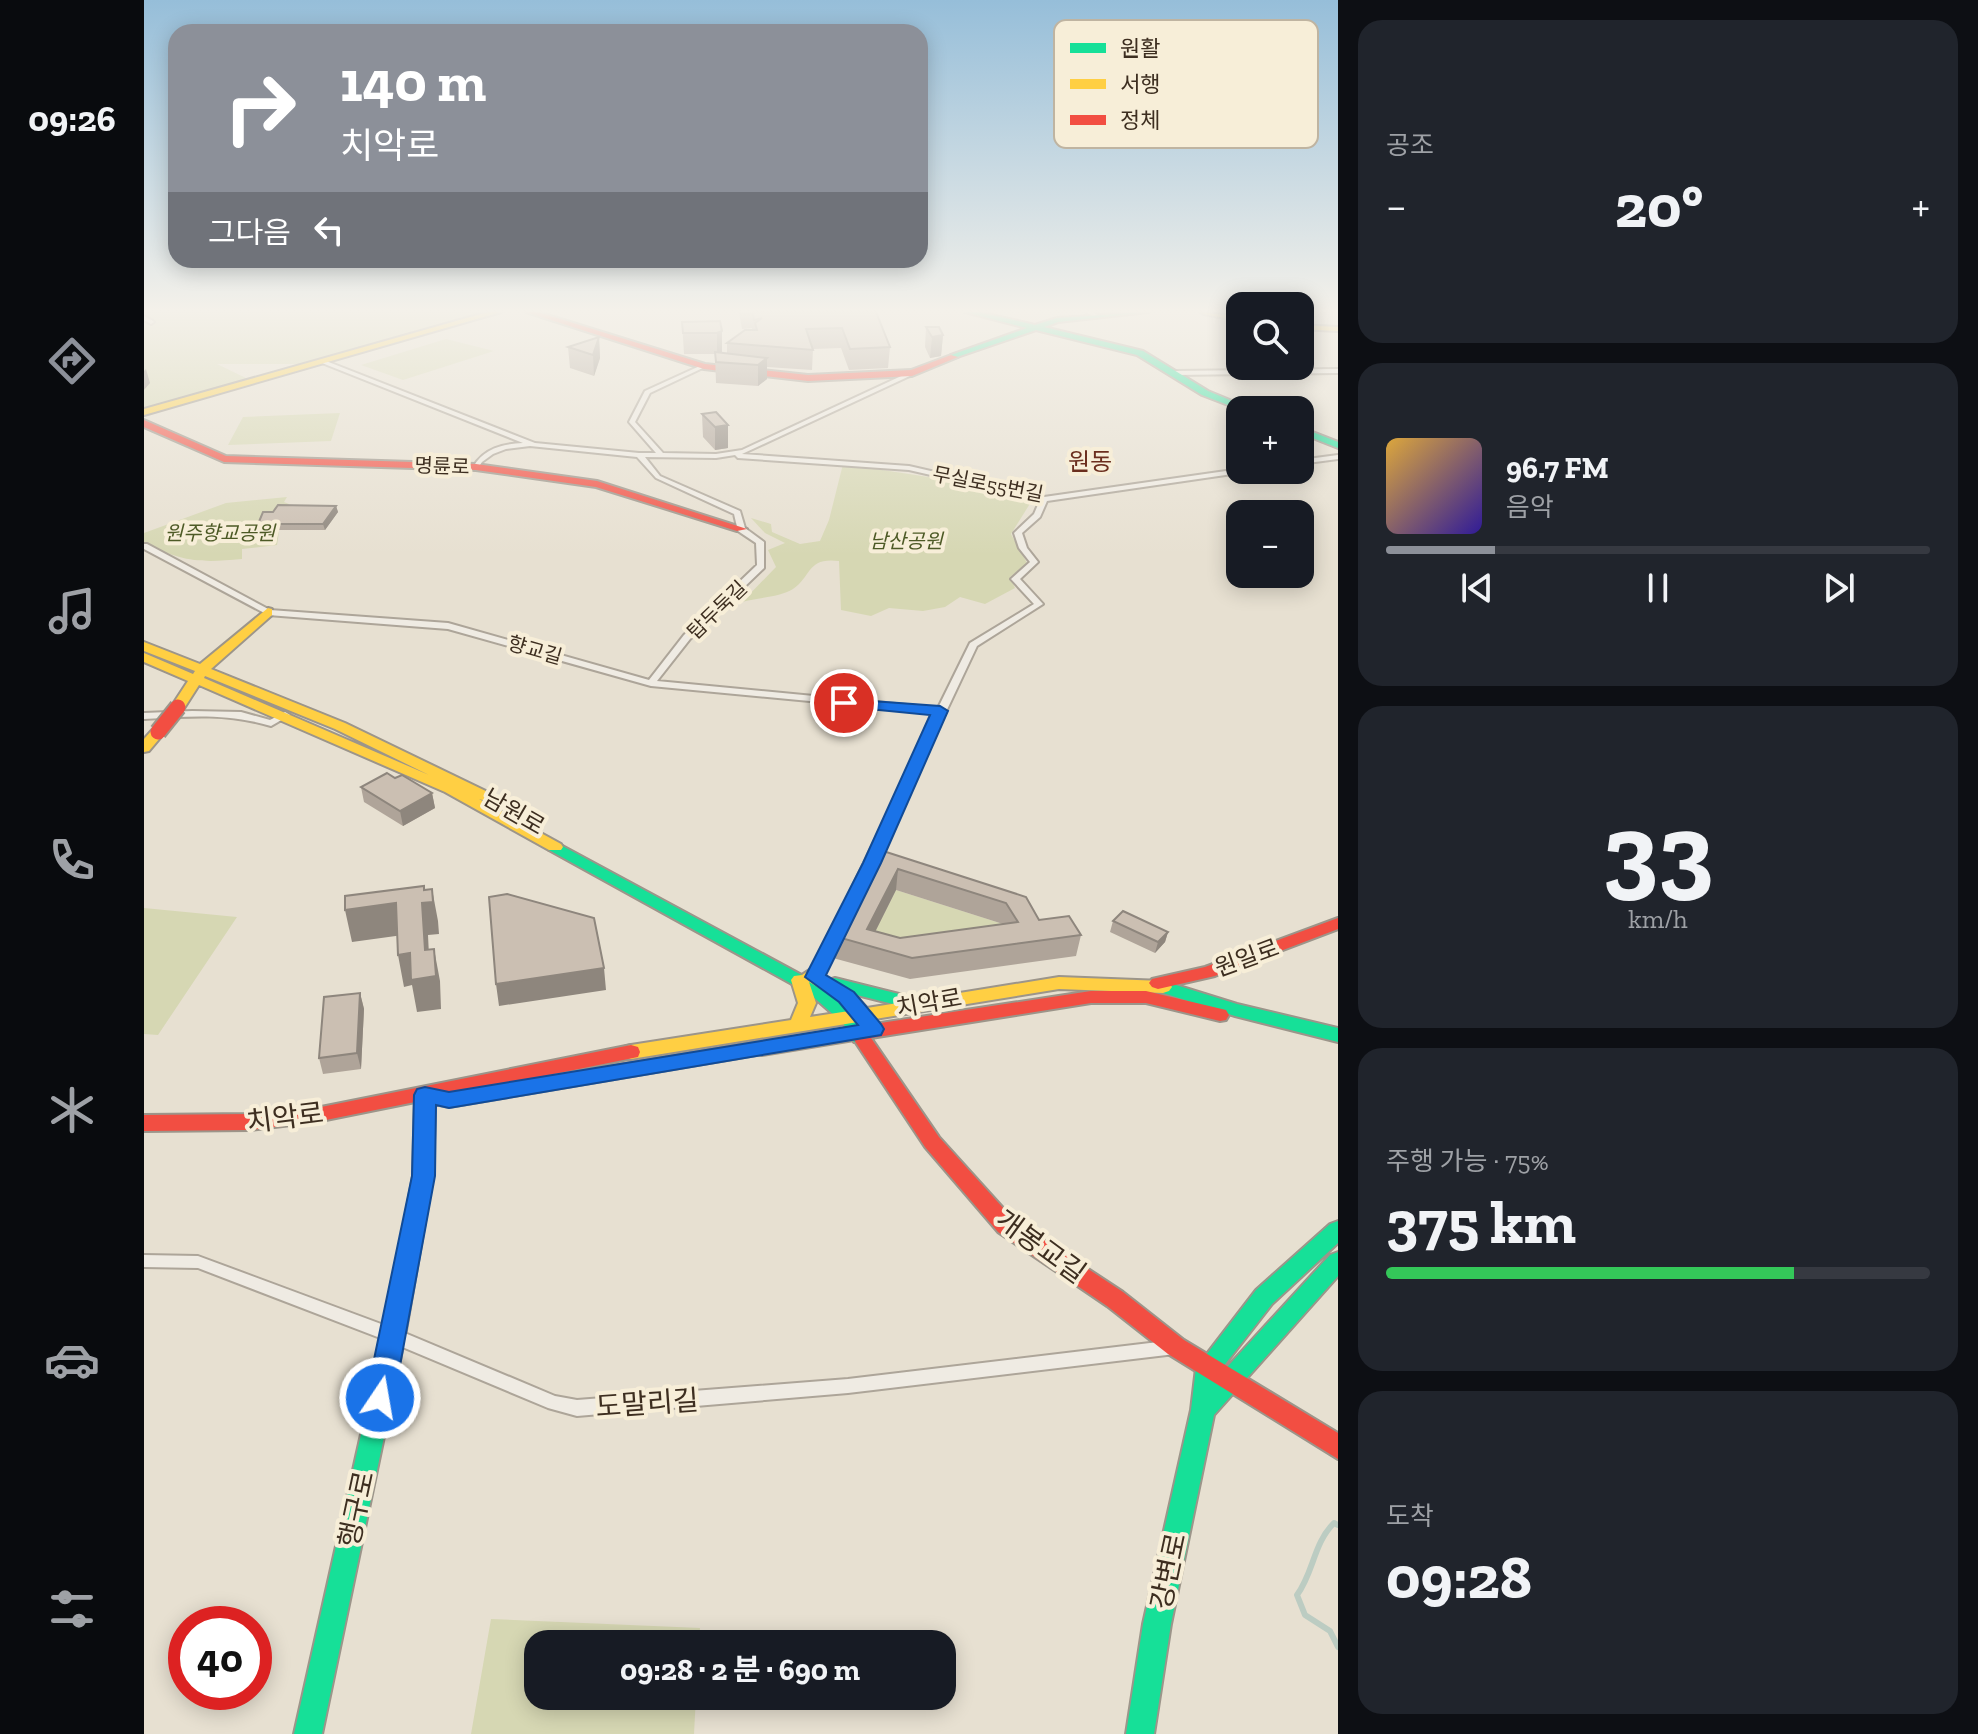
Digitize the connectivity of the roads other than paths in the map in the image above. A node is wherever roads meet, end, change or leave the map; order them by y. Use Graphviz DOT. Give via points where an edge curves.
graph roads {
  1 [pos="213,393"];
  2 [pos="402,393"];
  3 [pos="646,393"];
  4 [pos="871,393"];
  5 [pos="1205,393"];
  6 [pos="1226,401"];
  7 [pos="144,412"];
  8 [pos="144,423"];
  9 [pos="1314,436"];
  10 [pos="534,445"];
  11 [pos="1338,445"];
  12 [pos="639,455"];
  13 [pos="661,455"];
  14 [pos="730,455"];
  15 [pos="1338,457"];
  16 [pos="1314,460"];
  17 [pos="476,467"];
  18 [pos="1226,473"];
  19 [pos="1044,499"];
  20 [pos="741,529"];
  21 [pos="144,546"];
  22 [pos="268,612"];
  23 [pos="144,646"];
  24 [pos="144,657"];
  25 [pos="199,674"];
  26 [pos="651,683"];
  27 [pos="940,711"];
  28 [pos="285,715"];
  29 [pos="144,716"];
  30 [pos="144,748"];
  31 [pos="1338,923"];
  32 [pos="807,978"];
  33 [pos="1153,984"];
  34 [pos="923,1004"];
  35 [pos="861,1024"];
  36 [pos="797,1026"];
  37 [pos="1338,1035"];
  38 [pos="1338,1044"];
  39 [pos="425,1095"];
  40 [pos="144,1123"];
  41 [pos="1338,1230"];
  42 [pos="144,1261"];
  43 [pos="1338,1261"];
  44 [pos="394,1336"];
  45 [pos="1176,1347"];
  46 [pos="1208,1368"];
  47 [pos="1231,1382"];
  48 [pos="1203,1410"];
  49 [pos="1338,1447"];
  50 [pos="308,1734"];
  51 [pos="1140,1734"];
  1 -- 7 [label="street"];
  2 -- 10 [label="street"];
  3 -- 13 [label="street" via="632,422"];
  4 -- 14 [label="street"];
  5 -- 6 [label="street"];
  8 -- 17 [label="street, 명륜로" via="224,459"];
  9 -- 11 [label="street"];
  10 -- 12 [label="street"];
  10 -- 17 [label="street" via="498,449"];
  12 -- 13 [label="street"];
  12 -- 20 [label="street, 탑두둑길" via="658,477 737,513"];
  13 -- 14 [label="street"];
  14 -- 19 [label="street, 무실로55번길" via="909,468"];
  15 -- 16 [label="street"];
  17 -- 20 [label="street, 명륜로" via="597,484"];
  18 -- 19 [label="street, 무실로55번길"];
  19 -- 27 [label="street" via="1037,515 1018,533 1034,562 1015,579 1039,604 978,639"];
  20 -- 26 [label="street, 탑두둑길" via="760,542 761,566 687,637"];
  21 -- 22 [label="street, 향교길"];
  22 -- 25 [label="street"];
  22 -- 26 [label="street, 향교길" via="448,626"];
  23 -- 25 [label="street, 남원로"];
  24 -- 25 [label="street, 남원로"];
  25 -- 28 [label="street, 남원로"];
  25 -- 30 [label="street, bridge"];
  25 -- 32 [label="street, 남원로" via="340,726 464,784"];
  26 -- 27 [label="street, 향교길"];
  27 -- 32 [label="street" via="872,863"];
  28 -- 29 [label="street, 남원로" via="271,723 257,717"];
  28 -- 32 [label="street, 남원로" via="450,789"];
  31 -- 33 [label="street, 원일로" via="1209,972"];
  32 -- 34 [label="street"];
  32 -- 35 [label="street, 남원로"];
  32 -- 36 [label="street" via="808,1002"];
  33 -- 34 [label="street, 치악로" via="1059,983"];
  33 -- 37 [label="street, 치악로"];
  34 -- 35 [label="street, 치악로"];
  35 -- 36 [label="street, 치악로"];
  35 -- 38 [label="street, 치악로" via="1118,995 1146,997"];
  35 -- 39 [label="street, 치악로" via="449,1100"];
  35 -- 45 [label="street, 개봉교길" via="932,1142 1006,1226"];
  36 -- 39 [label="street, 치악로" via="490,1076"];
  39 -- 40 [label="street, 치악로" via="250,1122"];
  39 -- 44 [label="street, 행구로" via="423,1176"];
  41 -- 46 [label="street" via="1264,1297"];
  42 -- 44 [label="street, 도말리길" via="198,1262"];
  43 -- 47 [label="street" via="1285,1313"];
  44 -- 45 [label="street, 도말리길" via="577,1408 848,1386"];
  44 -- 50 [label="street, 행구로"];
  45 -- 46 [label="street, 개봉교길"];
  46 -- 47 [label="street, 개봉교길"];
  46 -- 48 [label="street, 강변로"];
  47 -- 48 [label="street"];
  47 -- 49 [label="street, 개봉교길"];
  48 -- 51 [label="street, 강변로" via="1157,1624"];
}
